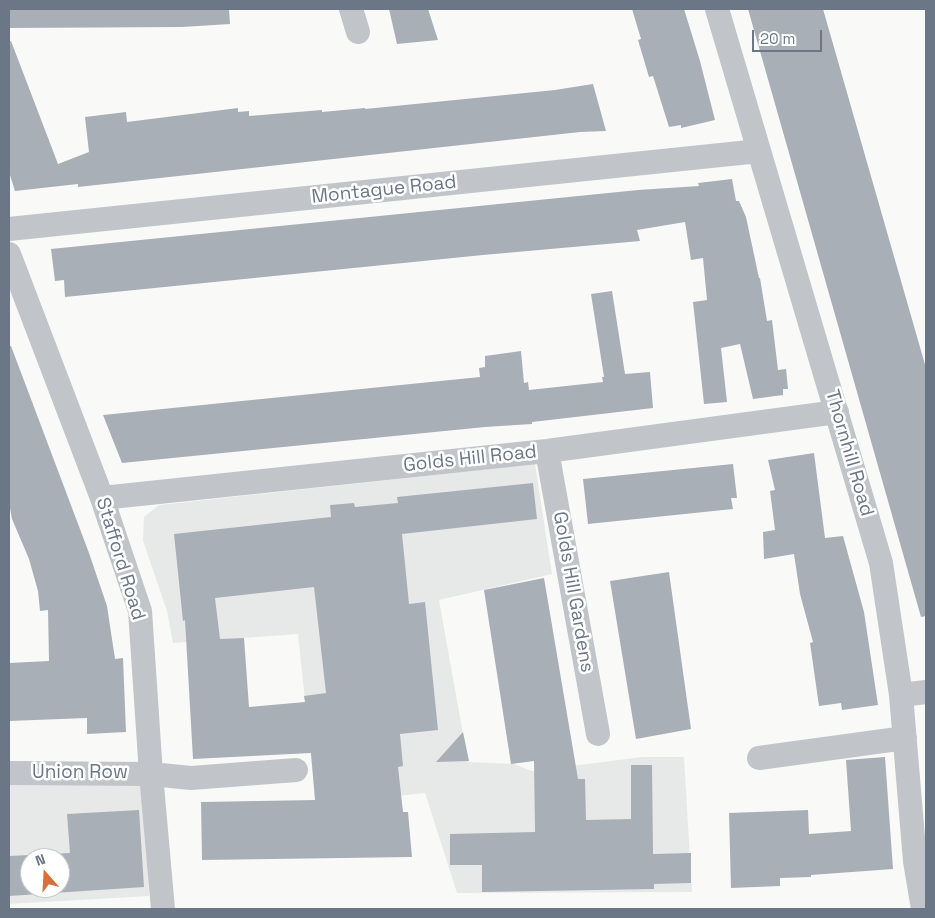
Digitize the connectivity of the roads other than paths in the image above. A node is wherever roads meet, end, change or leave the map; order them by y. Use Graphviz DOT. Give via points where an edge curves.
graph roads {
  1 [pos="351,9"];
  2 [pos="717,9"];
  3 [pos="358,32"];
  4 [pos="759,151"];
  5 [pos="9,229"];
  6 [pos="9,254"];
  7 [pos="837,412"];
  8 [pos="548,451"];
  9 [pos="102,498"];
  10 [pos="926,692"];
  11 [pos="902,695"];
  12 [pos="598,734"];
  13 [pos="905,738"];
  14 [pos="758,758"];
  15 [pos="296,770"];
  16 [pos="9,773"];
  17 [pos="151,774"];
  18 [pos="164,909"];
  19 [pos="923,909"];
  1 -- 3 [label="street"];
  2 -- 4 [label="street, Thornhill Road"];
  4 -- 5 [label="street, Montague Road"];
  4 -- 7 [label="street, Thornhill Road"];
  6 -- 9 [label="street, Stafford Road"];
  7 -- 8 [label="street, Golds Hill Road"];
  7 -- 11 [label="street, Thornhill Road" via="880,563"];
  8 -- 9 [label="street, Golds Hill Road"];
  8 -- 12 [label="street, Golds Hill Gardens"];
  9 -- 17 [label="street, Stafford Road" via="140,611"];
  10 -- 11 [label="street"];
  11 -- 13 [label="street, Thornhill Road"];
  13 -- 14 [label="street"];
  13 -- 19 [label="street, Thornhill Road" via="915,861"];
  15 -- 17 [label="street, Union Row" via="191,778"];
  16 -- 17 [label="street, Union Row"];
  17 -- 18 [label="street, Stafford Road"];
}
